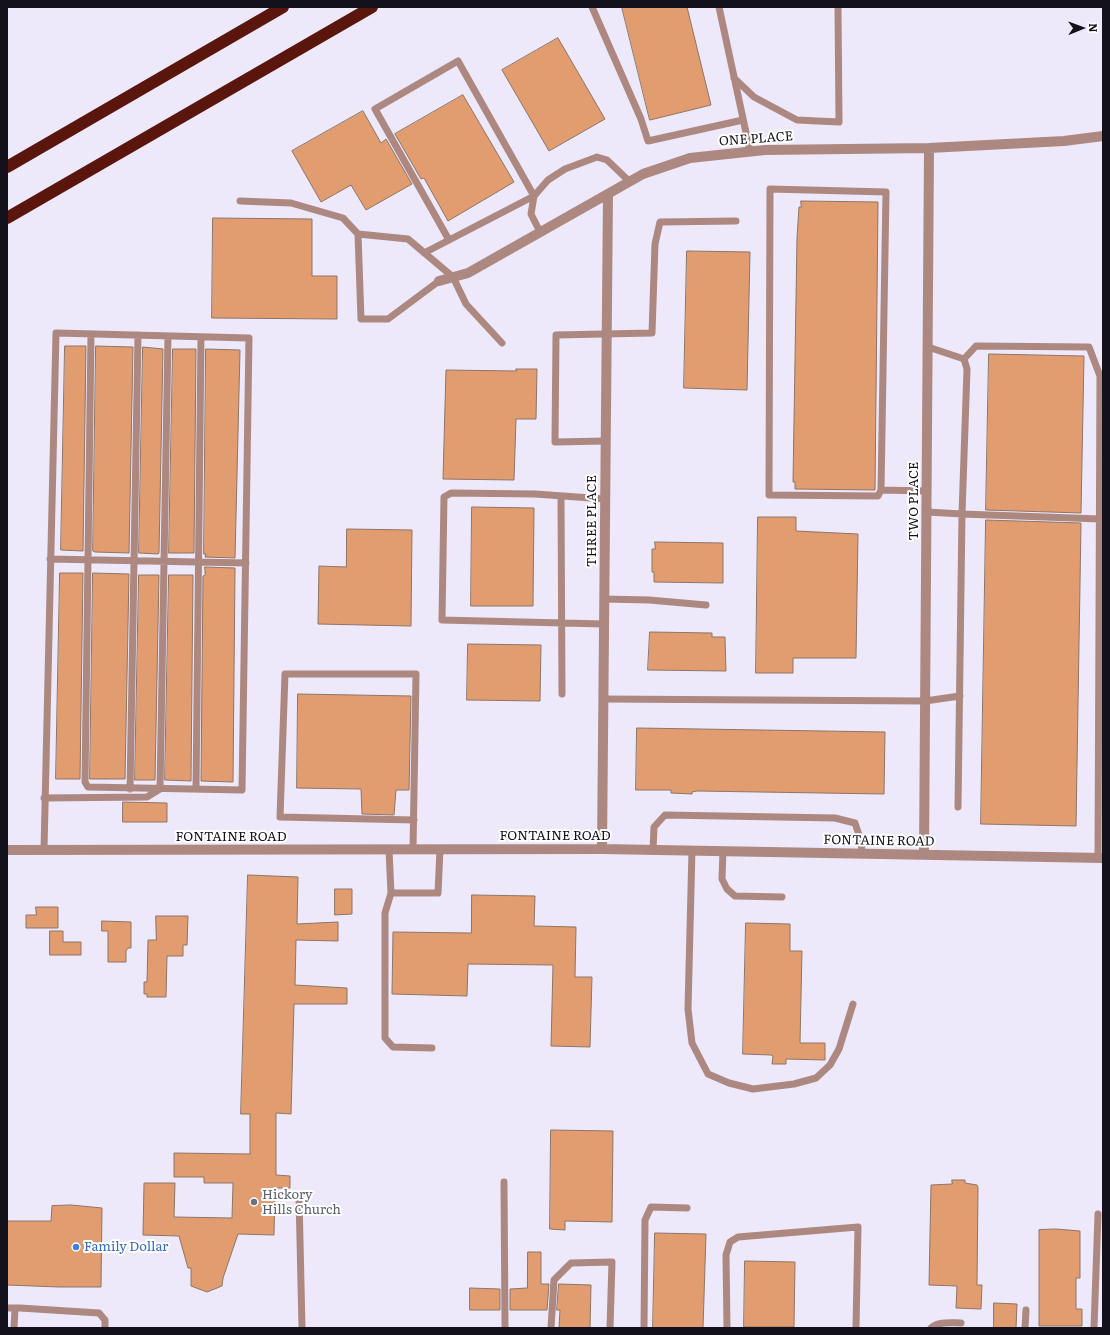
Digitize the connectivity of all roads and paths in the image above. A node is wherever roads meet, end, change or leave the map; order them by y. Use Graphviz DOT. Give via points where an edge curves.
graph roads {
  1 [pos="283,7"];
  2 [pos="372,7"];
  3 [pos="592,7"];
  4 [pos="719,7"];
  5 [pos="838,7"];
  6 [pos="734,78"];
  7 [pos="743,120"];
  8 [pos="1103,136"];
  9 [pos="929,148"];
  10 [pos="750,151"];
  11 [pos="7,167"];
  12 [pos="630,182"];
  13 [pos="608,194"];
  14 [pos="534,196"];
  15 [pos="240,201"];
  16 [pos="7,218"];
  17 [pos="736,220"];
  18 [pos="540,232"];
  19 [pos="358,234"];
  20 [pos="448,240"];
  21 [pos="424,253"];
  22 [pos="453,277"];
  23 [pos="439,280"];
  24 [pos="91,334"];
  25 [pos="606,334"];
  26 [pos="138,335"];
  27 [pos="168,336"];
  28 [pos="200,336"];
  29 [pos="502,343"];
  30 [pos="928,347"];
  31 [pos="964,359"];
  32 [pos="605,441"];
  33 [pos="881,490"];
  34 [pos="927,492"];
  35 [pos="561,496"];
  36 [pos="605,499"];
  37 [pos="927,512"];
  38 [pos="962,514"];
  39 [pos="1100,519"];
  40 [pos="50,559"];
  41 [pos="88,559"];
  42 [pos="134,560"];
  43 [pos="163,561"];
  44 [pos="198,562"];
  45 [pos="246,563"];
  46 [pos="604,599"];
  47 [pos="706,605"];
  48 [pos="563,622"];
  49 [pos="604,624"];
  50 [pos="562,694"];
  51 [pos="960,696"];
  52 [pos="603,699"];
  53 [pos="925,700"];
  54 [pos="130,789"];
  55 [pos="160,789"];
  56 [pos="196,789"];
  57 [pos="44,798"];
  58 [pos="958,807"];
  59 [pos="414,820"];
  60 [pos="413,849"];
  61 [pos="440,849"];
  62 [pos="602,849"];
  63 [pos="7,850"];
  64 [pos="44,850"];
  65 [pos="389,850"];
  66 [pos="654,850"];
  67 [pos="692,850"];
  68 [pos="723,851"];
  69 [pos="862,853"];
  70 [pos="924,854"];
  71 [pos="1100,858"];
  72 [pos="391,893"];
  73 [pos="782,897"];
  74 [pos="852,1004"];
  75 [pos="432,1048"];
  76 [pos="504,1182"];
  77 [pos="299,1197"];
  78 [pos="687,1208"];
  79 [pos="1098,1214"];
  80 [pos="7,1308"];
  81 [pos="15,1308"];
  82 [pos="1026,1310"];
  83 [pos="961,1323"];
  84 [pos="14,1328"];
  85 [pos="105,1328"];
  86 [pos="302,1328"];
  87 [pos="505,1328"];
  88 [pos="551,1328"];
  89 [pos="610,1328"];
  90 [pos="644,1328"];
  91 [pos="727,1328"];
  92 [pos="856,1328"];
  93 [pos="931,1328"];
  94 [pos="1026,1328"];
  95 [pos="1094,1328"];
  1 -- 11 [label="highway"];
  2 -- 16 [label="highway"];
  3 -- 7 [label="lane" via="648,141"];
  4 -- 6 [label="lane"];
  5 -- 6 [label="lane" via="839,122 797,120 754,97"];
  6 -- 7 [label="lane"];
  7 -- 10 [label="lane"];
  8 -- 9 [label="street, ONE PLACE" via="1064,141"];
  9 -- 10 [label="street, ONE PLACE"];
  9 -- 30 [label="street, TWO PLACE"];
  10 -- 12 [label="street, ONE PLACE" via="690,158 643,174"];
  12 -- 13 [label="street, ONE PLACE"];
  12 -- 14 [label="lane" via="607,160 597,157 565,169 548,180"];
  13 -- 18 [label="street, ONE PLACE"];
  13 -- 25 [label="street, THREE PLACE"];
  14 -- 18 [label="lane" via="531,214"];
  14 -- 20 [label="lane"];
  14 -- 20 [label="lane" via="458,62 375,109"];
  15 -- 19 [label="lane" via="291,203 314,209 343,218"];
  17 -- 25 [label="lane" via="660,222 655,244 652,333"];
  18 -- 22 [label="street, ONE PLACE" via="468,273"];
  19 -- 21 [label="lane" via="408,239"];
  19 -- 23 [label="lane" via="361,319 388,319"];
  20 -- 21 [label="lane"];
  21 -- 22 [label="lane"];
  22 -- 23 [label="street, ONE PLACE"];
  22 -- 29 [label="lane" via="466,304"];
  24 -- 26 [label="lane"];
  24 -- 40 [label="lane" via="56,333"];
  24 -- 41 [label="lane"];
  25 -- 32 [label="street, THREE PLACE"];
  25 -- 32 [label="lane" via="556,335 555,442"];
  26 -- 27 [label="lane"];
  26 -- 42 [label="lane"];
  27 -- 28 [label="lane"];
  27 -- 43 [label="lane"];
  28 -- 44 [label="lane"];
  28 -- 45 [label="lane" via="249,338"];
  30 -- 31 [label="lane"];
  30 -- 34 [label="street, TWO PLACE"];
  31 -- 38 [label="lane" via="967,369"];
  31 -- 39 [label="lane" via="976,346 1089,347 1100,376"];
  32 -- 36 [label="street, THREE PLACE"];
  33 -- 33 [label="lane" via="886,192 770,189 769,495 878,496"];
  33 -- 34 [label="lane"];
  34 -- 37 [label="street, TWO PLACE"];
  35 -- 36 [label="lane"];
  35 -- 48 [label="lane"];
  35 -- 48 [label="lane" via="451,493 444,497 442,620"];
  36 -- 46 [label="street, THREE PLACE"];
  37 -- 38 [label="lane"];
  37 -- 53 [label="street, TWO PLACE"];
  38 -- 39 [label="lane"];
  38 -- 51 [label="lane"];
  39 -- 71 [label="lane"];
  40 -- 41 [label="lane"];
  40 -- 57 [label="lane"];
  41 -- 42 [label="lane"];
  41 -- 54 [label="lane" via="85,782 88,788"];
  42 -- 43 [label="lane"];
  42 -- 54 [label="lane"];
  43 -- 44 [label="lane"];
  43 -- 55 [label="lane"];
  44 -- 45 [label="lane"];
  44 -- 56 [label="lane"];
  45 -- 56 [label="lane" via="242,790"];
  46 -- 47 [label="lane"];
  46 -- 49 [label="street, THREE PLACE"];
  48 -- 49 [label="lane"];
  48 -- 50 [label="lane"];
  49 -- 52 [label="street, THREE PLACE"];
  51 -- 53 [label="lane"];
  51 -- 58 [label="lane"];
  52 -- 53 [label="lane"];
  52 -- 62 [label="street, THREE PLACE"];
  53 -- 70 [label="street, TWO PLACE"];
  54 -- 55 [label="lane"];
  55 -- 56 [label="lane"];
  55 -- 57 [label="lane" via="147,797"];
  57 -- 64 [label="lane"];
  59 -- 59 [label="lane" via="416,674 285,674 280,817"];
  59 -- 60 [label="lane"];
  60 -- 61 [label="street, FONTAINE ROAD"];
  60 -- 65 [label="street, FONTAINE ROAD"];
  61 -- 62 [label="street, FONTAINE ROAD"];
  61 -- 72 [label="lane" via="438,893"];
  62 -- 66 [label="street, FONTAINE ROAD"];
  63 -- 64 [label="street, FONTAINE ROAD"];
  64 -- 65 [label="street, FONTAINE ROAD"];
  65 -- 72 [label="lane"];
  66 -- 67 [label="street, FONTAINE ROAD"];
  66 -- 69 [label="lane" via="654,827 665,815 835,818 855,823"];
  67 -- 68 [label="street, FONTAINE ROAD"];
  67 -- 74 [label="lane" via="688,1009 692,1043 708,1074 753,1089 794,1084 816,1078 830,1065 839,1049"];
  68 -- 69 [label="street, FONTAINE ROAD"];
  68 -- 73 [label="lane" via="722,879 727,889 736,896"];
  69 -- 70 [label="street, FONTAINE ROAD"];
  70 -- 71 [label="street, FONTAINE ROAD"];
  72 -- 75 [label="lane" via="385,913 385,1038 393,1047"];
  76 -- 87 [label="lane"];
  77 -- 86 [label="lane"];
  78 -- 90 [label="lane" via="651,1207 645,1220"];
  79 -- 95 [label="lane"];
  80 -- 81 [label="lane"];
  81 -- 84 [label="lane"];
  81 -- 85 [label="lane" via="98,1312 105,1320"];
  82 -- 94 [label="lane"];
  83 -- 93 [label="lane" via="944,1323"];
  88 -- 89 [label="lane" via="554,1280 571,1262 612,1262"];
  91 -- 92 [label="lane" via="726,1255 730,1242 738,1237 858,1227"];
}
